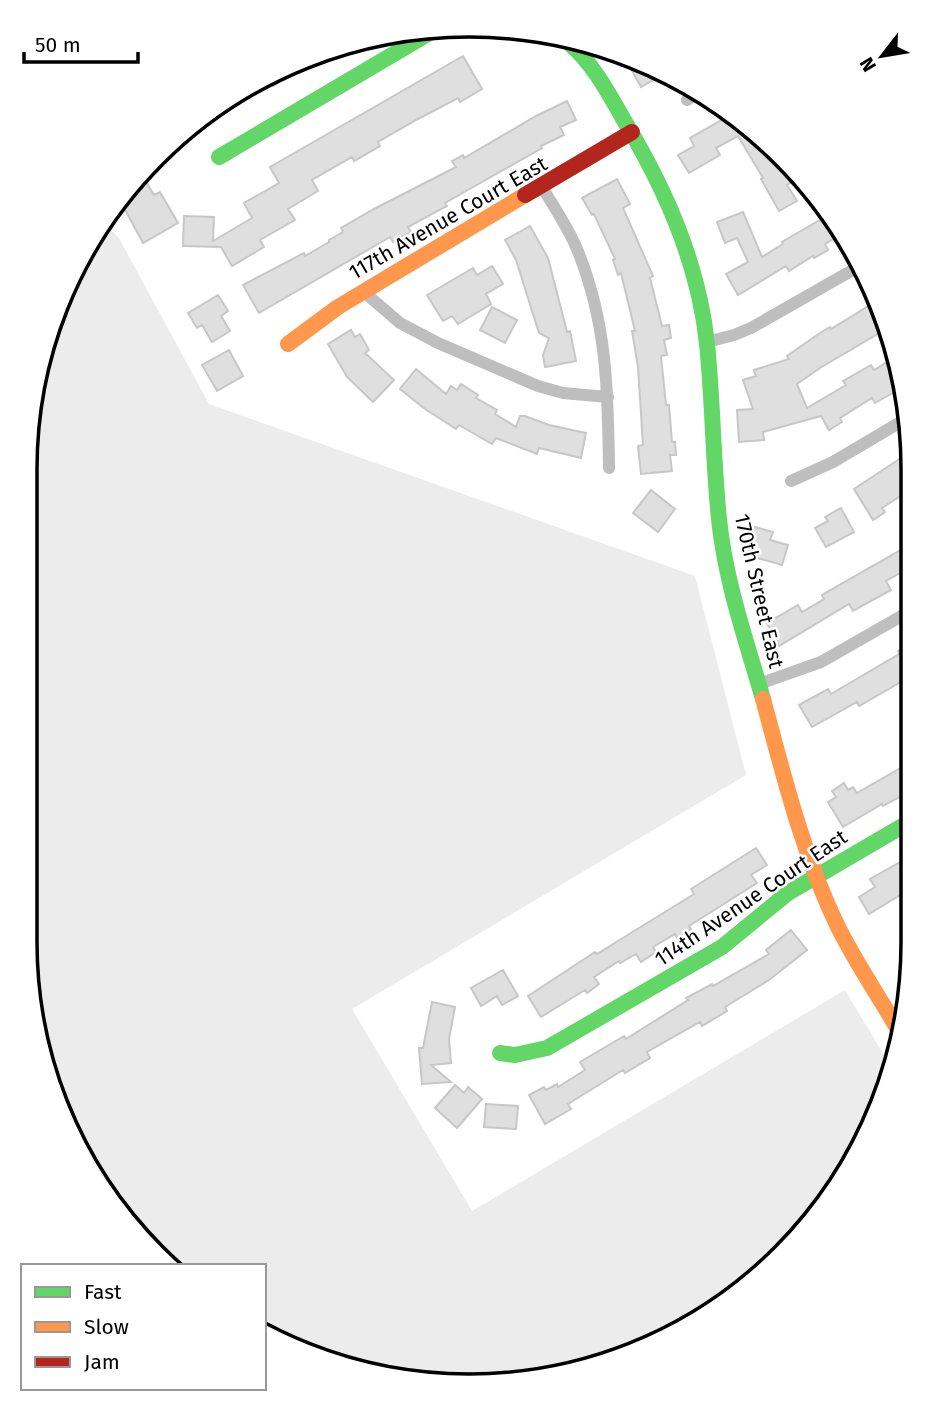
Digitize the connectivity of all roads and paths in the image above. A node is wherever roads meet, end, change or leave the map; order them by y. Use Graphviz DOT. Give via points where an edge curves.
graph roads {
  1 [pos="418,40"];
  2 [pos="577,50"];
  3 [pos="632,132"];
  4 [pos="219,157"];
  5 [pos="542,187"];
  6 [pos="853,270"];
  7 [pos="364,292"];
  8 [pos="706,342"];
  9 [pos="288,344"];
  10 [pos="608,397"];
  11 [pos="899,423"];
  12 [pos="609,468"];
  13 [pos="791,481"];
  14 [pos="901,616"];
  15 [pos="759,684"];
  16 [pos="901,827"];
  17 [pos="816,876"];
  18 [pos="894,1022"];
  19 [pos="500,1053"];
  1 -- 4 [label="street"];
  2 -- 3 [label="street, 170th Street East" via="589,60"];
  3 -- 5 [label="street, 117th Avenue Court East"];
  3 -- 8 [label="street, 170th Street East" via="682,235"];
  5 -- 7 [label="street, 117th Avenue Court East"];
  5 -- 10 [label="street" via="584,268 605,353"];
  6 -- 8 [label="street" via="751,328"];
  7 -- 9 [label="street, 117th Avenue Court East"];
  7 -- 10 [label="street" via="400,323 525,381 563,393"];
  8 -- 15 [label="street, 170th Street East" via="719,521 732,589"];
  10 -- 12 [label="street"];
  11 -- 13 [label="street" via="834,462"];
  14 -- 15 [label="street" via="821,662"];
  15 -- 17 [label="street, 170th Street East"];
  16 -- 17 [label="street, 114th Avenue Court East"];
  17 -- 18 [label="street, 170th Street East" via="839,928"];
  17 -- 19 [label="street, 114th Avenue Court East" via="722,947 547,1048 515,1055"];
}
